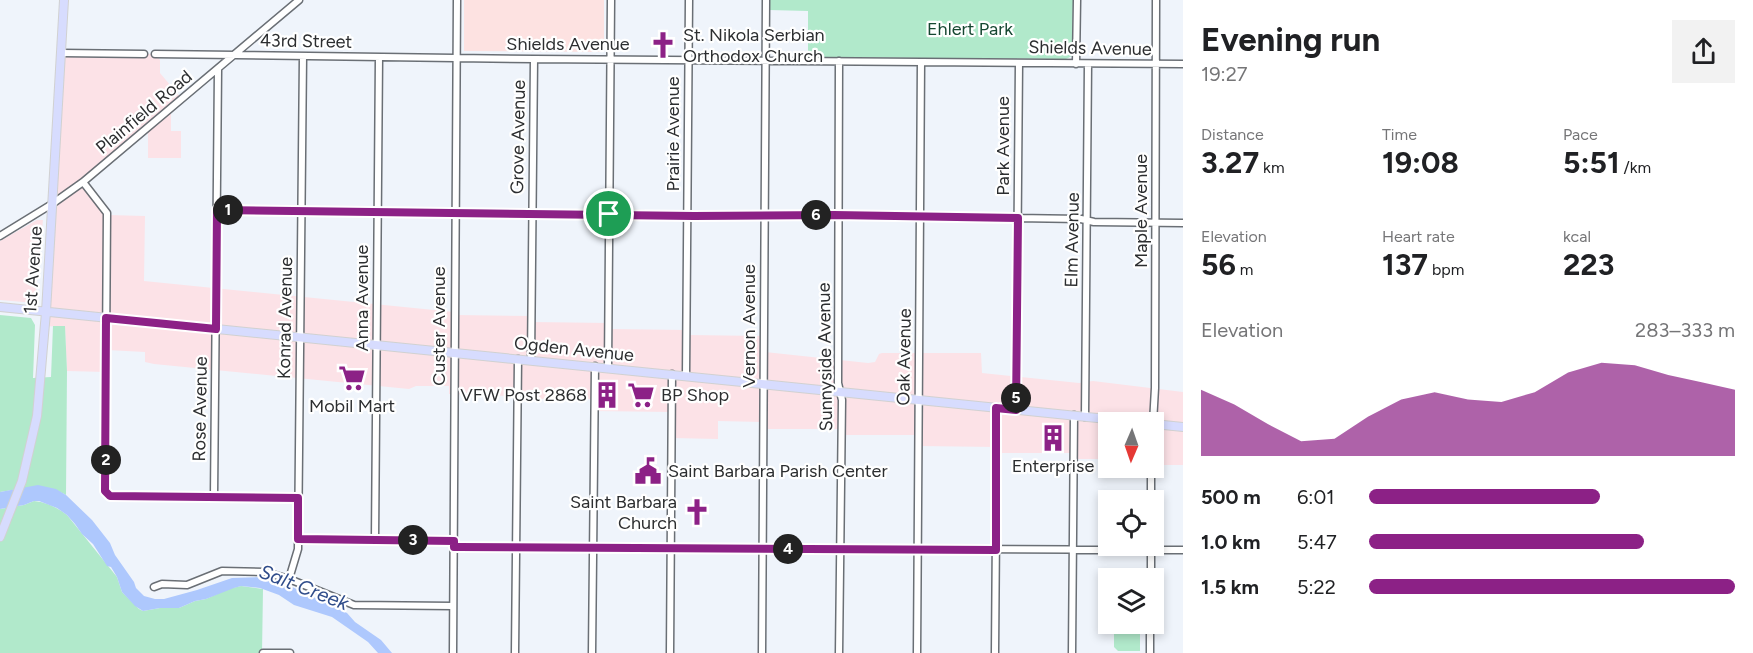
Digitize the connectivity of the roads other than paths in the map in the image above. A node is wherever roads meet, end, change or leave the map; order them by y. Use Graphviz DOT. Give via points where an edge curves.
graph roads {
  1 [pos="64,0"];
  2 [pos="286,0"];
  3 [pos="299,0"];
  4 [pos="457,0"];
  5 [pos="611,0"];
  6 [pos="689,0"];
  7 [pos="766,0"];
  8 [pos="1077,0"];
  9 [pos="1155,0"];
  10 [pos="291,7"];
  11 [pos="62,53"];
  12 [pos="144,54"];
  13 [pos="155,54"];
  14 [pos="235,55"];
  15 [pos="303,56"];
  16 [pos="379,57"];
  17 [pos="456,58"];
  18 [pos="534,59"];
  19 [pos="610,59"];
  20 [pos="688,60"];
  21 [pos="766,60"];
  22 [pos="839,61"];
  23 [pos="921,62"];
  24 [pos="1019,63"];
  25 [pos="1076,64"];
  26 [pos="1088,64"];
  27 [pos="1156,64"];
  28 [pos="1183,64"];
  29 [pos="218,70"];
  30 [pos="83,182"];
  31 [pos="52,204"];
  32 [pos="217,210"];
  33 [pos="301,211"];
  34 [pos="377,212"];
  35 [pos="455,213"];
  36 [pos="532,214"];
  37 [pos="609,214"];
  38 [pos="687,215"];
  39 [pos="765,215"];
  40 [pos="839,215"];
  41 [pos="920,216"];
  42 [pos="1018,218"];
  43 [pos="1087,221"];
  44 [pos="1156,223"];
  45 [pos="1183,223"];
  46 [pos="0,236"];
  47 [pos="0,307"];
  48 [pos="45,312"];
  49 [pos="106,318"];
  50 [pos="216,329"];
  51 [pos="300,338"];
  52 [pos="377,345"];
  53 [pos="454,353"];
  54 [pos="518,359"];
  55 [pos="531,360"];
  56 [pos="596,366"];
  57 [pos="608,368"];
  58 [pos="672,374"];
  59 [pos="687,376"];
  60 [pos="764,384"];
  61 [pos="840,392"];
  62 [pos="919,400"];
  63 [pos="996,408"];
  64 [pos="1016,410"];
  65 [pos="1154,412"];
  66 [pos="1074,415"];
  67 [pos="1085,417"];
  68 [pos="1098,418"];
  69 [pos="1164,424"];
  70 [pos="1183,427"];
  71 [pos="214,497"];
  72 [pos="298,498"];
  73 [pos="0,537"];
  74 [pos="298,539"];
  75 [pos="375,540"];
  76 [pos="454,544"];
  77 [pos="516,548"];
  78 [pos="594,549"];
  79 [pos="671,549"];
  80 [pos="762,549"];
  81 [pos="1098,549"];
  82 [pos="1164,549"];
  83 [pos="840,550"];
  84 [pos="918,550"];
  85 [pos="996,550"];
  86 [pos="1073,550"];
  87 [pos="1183,550"];
  88 [pos="290,579"];
  89 [pos="154,587"];
  90 [pos="453,606"];
  91 [pos="1150,634"];
  92 [pos="263,653"];
  93 [pos="290,653"];
  94 [pos="453,653"];
  95 [pos="515,653"];
  96 [pos="592,653"];
  97 [pos="670,653"];
  98 [pos="762,653"];
  99 [pos="839,653"];
  100 [pos="917,653"];
  101 [pos="995,653"];
  102 [pos="1072,653"];
  103 [pos="1150,653"];
  1 -- 11 [label="main road, 1st Avenue"];
  2 -- 10 [label="street"];
  3 -- 10 [label="street, Plainfield Road"];
  4 -- 17 [label="street, Custer Avenue"];
  5 -- 19 [label="street"];
  6 -- 20 [label="street, Prairie Avenue"];
  7 -- 21 [label="street, Vernon Avenue"];
  8 -- 25 [label="street"];
  9 -- 27 [label="street, Maple Avenue"];
  10 -- 14 [label="street, Plainfield Road"];
  11 -- 12 [label="street"];
  11 -- 31 [label="main road, 1st Avenue"];
  13 -- 14 [label="street, 43rd Street"];
  14 -- 15 [label="street, 43rd Street"];
  14 -- 29 [label="street, Plainfield Road"];
  15 -- 16 [label="street, 43rd Street"];
  15 -- 33 [label="street, Konrad Avenue"];
  16 -- 17 [label="street, 43rd Street"];
  16 -- 34 [label="street, Anna Avenue"];
  17 -- 18 [label="street, Shields Avenue"];
  17 -- 35 [label="street, Custer Avenue"];
  18 -- 19 [label="street, Shields Avenue"];
  18 -- 36 [label="street, Grove Avenue"];
  19 -- 20 [label="street, Shields Avenue"];
  19 -- 37 [label="street"];
  20 -- 21 [label="street, Shields Avenue"];
  20 -- 38 [label="street, Prairie Avenue"];
  21 -- 22 [label="street, Shields Avenue"];
  21 -- 39 [label="street, Vernon Avenue"];
  22 -- 23 [label="street, Shields Avenue"];
  22 -- 40 [label="street, Sunnyside Avenue"];
  23 -- 24 [label="street, Shields Avenue"];
  23 -- 41 [label="street, Oak Avenue"];
  24 -- 25 [label="street, Shields Avenue"];
  24 -- 42 [label="street, Park Avenue"];
  25 -- 26 [label="street, Shields Avenue"];
  26 -- 27 [label="street, Shields Avenue"];
  26 -- 43 [label="street, Elm Avenue"];
  27 -- 28 [label="street, Shields Avenue"];
  27 -- 44 [label="street, Maple Avenue"];
  29 -- 30 [label="street, Plainfield Road"];
  29 -- 32 [label="street, Rose Avenue"];
  30 -- 31 [label="street, Plainfield Road"];
  30 -- 49 [label="street" via="107,213"];
  31 -- 46 [label="street, Plainfield Road"];
  31 -- 48 [label="main road, 1st Avenue"];
  32 -- 33 [label="street"];
  32 -- 50 [label="street, Rose Avenue"];
  33 -- 34 [label="street"];
  33 -- 51 [label="street, Konrad Avenue"];
  34 -- 35 [label="street"];
  34 -- 52 [label="street, Anna Avenue"];
  35 -- 36 [label="street"];
  35 -- 53 [label="street, Custer Avenue"];
  36 -- 37 [label="street"];
  36 -- 55 [label="street, Grove Avenue"];
  37 -- 38 [label="street"];
  37 -- 57 [label="street"];
  38 -- 39 [label="street"];
  38 -- 59 [label="street, Prairie Avenue"];
  39 -- 40 [label="street"];
  39 -- 60 [label="street, Vernon Avenue"];
  40 -- 41 [label="street"];
  40 -- 61 [label="street, Sunnyside Avenue"];
  41 -- 42 [label="street"];
  41 -- 62 [label="street, Oak Avenue"];
  42 -- 43 [label="street"];
  42 -- 64 [label="street, Park Avenue"];
  43 -- 44 [label="street"];
  43 -- 67 [label="street, Elm Avenue"];
  44 -- 45 [label="street"];
  44 -- 65 [label="street, Maple Avenue"];
  47 -- 48 [label="main road, Ogden Avenue"];
  48 -- 49 [label="main road, Ogden Avenue"];
  48 -- 73 [label="main road, 1st Avenue" via="37,416 22,481"];
  49 -- 50 [label="main road, Ogden Avenue"];
  49 -- 71 [label="street" via="105,491 112,496"];
  50 -- 51 [label="main road, Ogden Avenue"];
  50 -- 71 [label="street, Rose Avenue"];
  51 -- 52 [label="main road, Ogden Avenue"];
  51 -- 72 [label="street, Konrad Avenue"];
  52 -- 53 [label="main road, Ogden Avenue"];
  52 -- 75 [label="street, Anna Avenue"];
  53 -- 54 [label="main road, Ogden Avenue"];
  53 -- 76 [label="street, Custer Avenue"];
  54 -- 55 [label="main road, Ogden Avenue"];
  54 -- 77 [label="street"];
  55 -- 56 [label="main road, Ogden Avenue"];
  56 -- 57 [label="main road, Ogden Avenue"];
  56 -- 78 [label="street"];
  57 -- 58 [label="main road, Ogden Avenue"];
  58 -- 59 [label="main road, Ogden Avenue"];
  58 -- 79 [label="street"];
  59 -- 60 [label="main road, Ogden Avenue"];
  60 -- 61 [label="main road, Ogden Avenue"];
  60 -- 80 [label="street, Vernon Avenue"];
  61 -- 62 [label="main road, Ogden Avenue"];
  61 -- 83 [label="street, Sunnyside Avenue"];
  62 -- 63 [label="main road, Ogden Avenue"];
  62 -- 84 [label="street, Oak Avenue"];
  63 -- 64 [label="main road, Ogden Avenue"];
  63 -- 85 [label="street"];
  64 -- 66 [label="main road, Ogden Avenue"];
  66 -- 67 [label="main road, Ogden Avenue"];
  66 -- 86 [label="street"];
  67 -- 68 [label="main road, Ogden Avenue"];
  69 -- 70 [label="main road"];
  71 -- 72 [label="street"];
  72 -- 74 [label="street, Konrad Avenue"];
  74 -- 75 [label="street"];
  74 -- 88 [label="street, Konrad Avenue"];
  75 -- 76 [label="street"];
  76 -- 77 [label="street"];
  76 -- 90 [label="street, Custer Avenue"];
  77 -- 78 [label="street"];
  77 -- 95 [label="street"];
  78 -- 79 [label="street"];
  78 -- 96 [label="street"];
  79 -- 80 [label="street"];
  79 -- 97 [label="street"];
  80 -- 83 [label="street"];
  80 -- 98 [label="street, Vernon Avenue"];
  81 -- 86 [label="street"];
  82 -- 87 [label="street"];
  83 -- 84 [label="street"];
  83 -- 99 [label="street, Sunnyside Avenue"];
  84 -- 85 [label="street"];
  84 -- 100 [label="street, Oak Avenue"];
  85 -- 86 [label="street"];
  85 -- 101 [label="street"];
  86 -- 102 [label="street"];
  88 -- 89 [label="street" via="265,572 222,572 187,585"];
  88 -- 90 [label="street" via="354,605"];
  90 -- 94 [label="street, Custer Avenue"];
  91 -- 103 [label="street"];
  92 -- 93 [label="street"];
}
